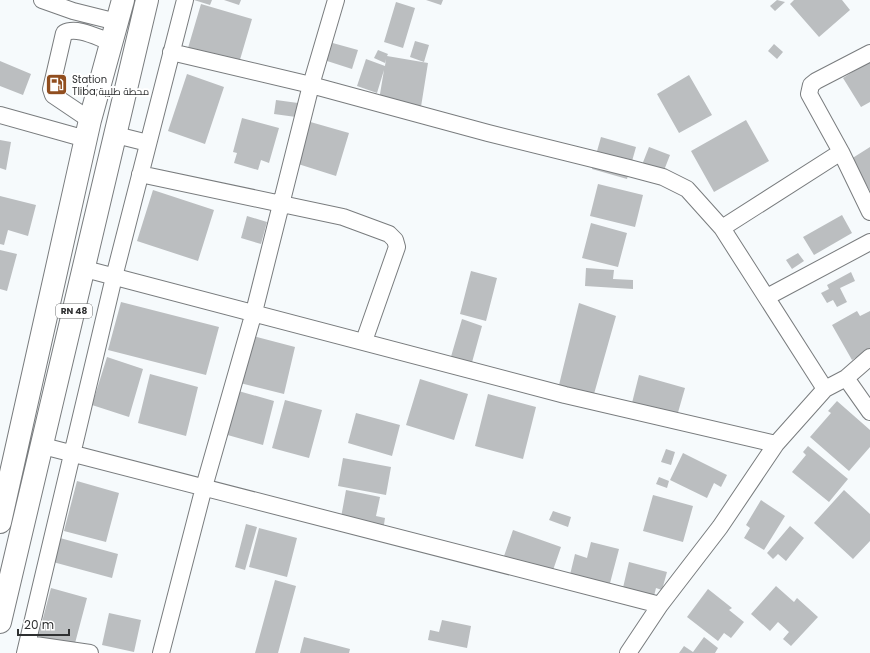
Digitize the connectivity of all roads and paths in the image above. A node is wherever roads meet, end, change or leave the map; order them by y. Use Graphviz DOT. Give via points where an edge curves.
graph roads {
  1 [pos="42,0"];
  2 [pos="123,0"];
  3 [pos="148,0"];
  4 [pos="185,0"];
  5 [pos="336,0"];
  6 [pos="114,32"];
  7 [pos="171,52"];
  8 [pos="870,53"];
  9 [pos="311,85"];
  10 [pos="0,115"];
  11 [pos="88,129"];
  12 [pos="116,135"];
  13 [pos="148,142"];
  14 [pos="842,152"];
  15 [pos="140,174"];
  16 [pos="281,203"];
  17 [pos="870,212"];
  18 [pos="722,228"];
  19 [pos="870,242"];
  20 [pos="84,269"];
  21 [pos="114,277"];
  22 [pos="767,297"];
  23 [pos="254,312"];
  24 [pos="364,341"];
  25 [pos="870,357"];
  26 [pos="846,378"];
  27 [pos="825,389"];
  28 [pos="870,412"];
  29 [pos="776,444"];
  30 [pos="43,446"];
  31 [pos="73,453"];
  32 [pos="204,487"];
  33 [pos="1,510"];
  34 [pos="660,605"];
  35 [pos="0,622"];
  36 [pos="26,648"];
  37 [pos="90,653"];
  38 [pos="161,653"];
  39 [pos="628,653"];
  1 -- 6 [label="street" via="73,11"];
  2 -- 6 [label="highway, RN 48"];
  3 -- 12 [label="highway, RN 48"];
  4 -- 7 [label="street"];
  5 -- 9 [label="street"];
  6 -- 11 [label="highway, RN 48"];
  6 -- 11 [label="street" via="69,31 64,34 51,89 53,95"];
  7 -- 9 [label="street"];
  7 -- 13 [label="street"];
  8 -- 14 [label="street" via="816,80 809,90"];
  9 -- 16 [label="street"];
  9 -- 18 [label="street" via="488,134 663,177 687,189"];
  10 -- 11 [label="street"];
  11 -- 33 [label="highway, RN 48"];
  12 -- 13 [label="street"];
  12 -- 20 [label="highway, RN 48"];
  13 -- 15 [label="street"];
  14 -- 17 [label="street"];
  14 -- 18 [label="street"];
  15 -- 16 [label="street"];
  15 -- 21 [label="street"];
  16 -- 23 [label="street"];
  16 -- 24 [label="street" via="343,217 389,234 395,240 397,247"];
  18 -- 22 [label="street"];
  19 -- 22 [label="street"];
  20 -- 21 [label="street"];
  20 -- 30 [label="highway, RN 48"];
  21 -- 23 [label="street"];
  21 -- 31 [label="street"];
  22 -- 27 [label="street"];
  23 -- 24 [label="street"];
  23 -- 32 [label="street"];
  24 -- 29 [label="street" via="565,395"];
  25 -- 26 [label="street"];
  26 -- 27 [label="street"];
  26 -- 28 [label="street"];
  27 -- 29 [label="street"];
  29 -- 34 [label="street" via="720,527"];
  30 -- 31 [label="street"];
  30 -- 35 [label="highway, RN 48"];
  31 -- 32 [label="street"];
  31 -- 36 [label="street"];
  32 -- 34 [label="street"];
  32 -- 38 [label="street"];
  34 -- 39 [label="street"];
  36 -- 37 [label="street"];
}
